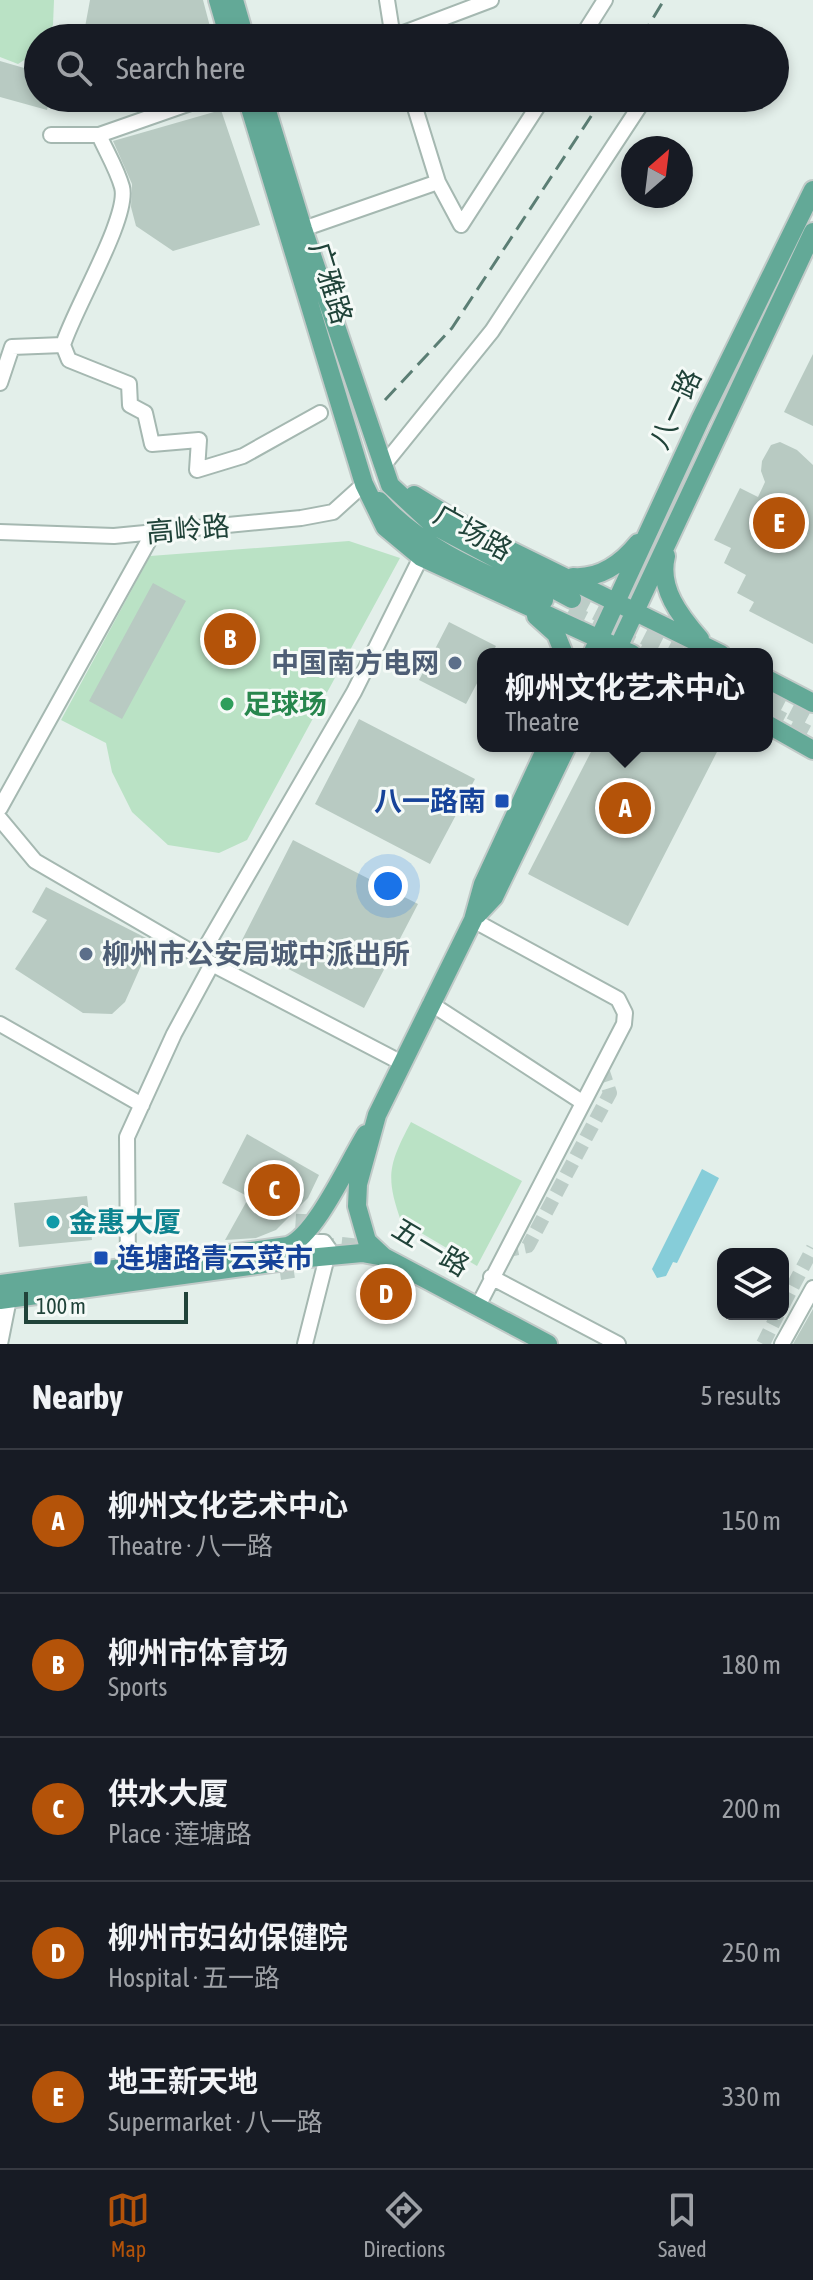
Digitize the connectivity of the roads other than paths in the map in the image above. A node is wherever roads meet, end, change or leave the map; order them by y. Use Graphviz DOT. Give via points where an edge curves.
graph roads {
  1 [pos="218,0"];
  2 [pos="234,0"];
  3 [pos="387,0"];
  4 [pos="491,0"];
  5 [pos="605,0"];
  6 [pos="225,24"];
  7 [pos="241,24"];
  8 [pos="391,24"];
  9 [pos="427,24"];
  10 [pos="590,24"];
  11 [pos="165,112"];
  12 [pos="251,112"];
  13 [pos="267,112"];
  14 [pos="416,112"];
  15 [pos="534,112"];
  16 [pos="636,112"];
  17 [pos="51,135"];
  18 [pos="99,135"];
  19 [pos="438,182"];
  20 [pos="813,190"];
  21 [pos="303,229"];
  22 [pos="813,232"];
  23 [pos="808,256"];
  24 [pos="63,345"];
  25 [pos="0,383"];
  26 [pos="320,413"];
  27 [pos="382,467"];
  28 [pos="364,484"];
  29 [pos="650,529"];
  30 [pos="0,532"];
  31 [pos="153,533"];
  32 [pos="671,535"];
  33 [pos="421,557"];
  34 [pos="564,577"];
  35 [pos="617,601"];
  36 [pos="518,602"];
  37 [pos="636,611"];
  38 [pos="596,646"];
  39 [pos="562,648"];
  40 [pos="623,648"];
  41 [pos="710,648"];
  42 [pos="712,648"];
  43 [pos="773,682"];
  44 [pos="813,703"];
  45 [pos="773,727"];
  46 [pos="813,750"];
  47 [pos="544,752"];
  48 [pos="564,752"];
  49 [pos="0,808"];
  50 [pos="0,819"];
  51 [pos="473,920"];
  52 [pos="206,960"];
  53 [pos="430,1003"];
  54 [pos="0,1024"];
  55 [pos="400,1062"];
  56 [pos="582,1102"];
  57 [pos="142,1105"];
  58 [pos="377,1115"];
  59 [pos="299,1242"];
  60 [pos="329,1256"];
  61 [pos="384,1257"];
  62 [pos="128,1268"];
  63 [pos="491,1277"];
  64 [pos="813,1288"];
  65 [pos="3,1294"];
  66 [pos="478,1306"];
  67 [pos="0,1344"];
  68 [pos="305,1344"];
  69 [pos="548,1344"];
  70 [pos="618,1344"];
  71 [pos="782,1344"];
  1 -- 6 [label="main road"];
  2 -- 7 [label="main road"];
  3 -- 8 [label="street"];
  4 -- 9 [label="street"];
  5 -- 10 [label="street"];
  11 -- 18 [label="street"];
  12 -- 28 [label="main road, 广雅路"];
  13 -- 21 [label="main road, 广雅路"];
  14 -- 19 [label="street"];
  15 -- 19 [label="street" via="461,225"];
  16 -- 27 [label="street" via="492,331"];
  17 -- 18 [label="street"];
  18 -- 24 [label="street" via="123,189 117,222"];
  19 -- 21 [label="street"];
  20 -- 29 [label="main road, 八一路"];
  21 -- 27 [label="main road, 广雅路"];
  22 -- 23 [label="main road, 八一路"];
  23 -- 32 [label="main road, 八一路"];
  24 -- 25 [label="street" via="12,347"];
  24 -- 26 [label="street" via="69,360 129,384 130,405 145,413 152,444 199,440 197,470 243,456"];
  27 -- 28 [label="main road, 广场路" via="390,485 433,525 570,605 430,546 396,520"];
  27 -- 34 [label="main road" via="424,504"];
  28 -- 31 [label="street, 高岭路" via="333,512"];
  28 -- 33 [label="main road, 广雅路" via="385,527"];
  29 -- 34 [label="main road" via="624,560 591,579"];
  29 -- 35 [label="main road, 八一路"];
  30 -- 31 [label="street, 高岭路"];
  31 -- 49 [label="street"];
  32 -- 37 [label="main road, 八一路"];
  32 -- 42 [label="main road" via="662,569 669,592 676,609"];
  33 -- 36 [label="main road, 广雅路"];
  33 -- 52 [label="street" via="354,692"];
  34 -- 35 [label="main road"];
  35 -- 37 [label="main road"];
  35 -- 38 [label="main road, 八一路"];
  36 -- 38 [label="main road"];
  36 -- 39 [label="main road" via="556,634"];
  37 -- 40 [label="main road, 八一路"];
  37 -- 41 [label="main road"];
  43 -- 44 [label="main road"];
  45 -- 46 [label="main road"];
  47 -- 51 [label="main road" via="483,884"];
  48 -- 51 [label="main road" via="494,897"];
  50 -- 52 [label="street" via="35,861"];
  51 -- 53 [label="main road"];
  51 -- 56 [label="street" via="618,999 624,1024"];
  52 -- 55 [label="street"];
  52 -- 57 [label="street"];
  53 -- 55 [label="main road"];
  53 -- 56 [label="street"];
  54 -- 57 [label="street"];
  55 -- 58 [label="main road, 五一路"];
  56 -- 63 [label="street"];
  57 -- 62 [label="street" via="127,1137"];
  58 -- 59 [label="main road"];
  58 -- 61 [label="main road, 五一路" via="357,1206 367,1241"];
  59 -- 60 [label="street" via="324,1242"];
  59 -- 62 [label="main road" via="273,1250"];
  60 -- 61 [label="main road"];
  60 -- 65 [label="main road"];
  60 -- 68 [label="street"];
  61 -- 66 [label="main road, 五一路"];
  62 -- 65 [label="main road"];
  63 -- 66 [label="street"];
  63 -- 70 [label="street"];
  64 -- 71 [label="street"];
  65 -- 67 [label="street"];
  66 -- 69 [label="main road, 五一路"];
}
